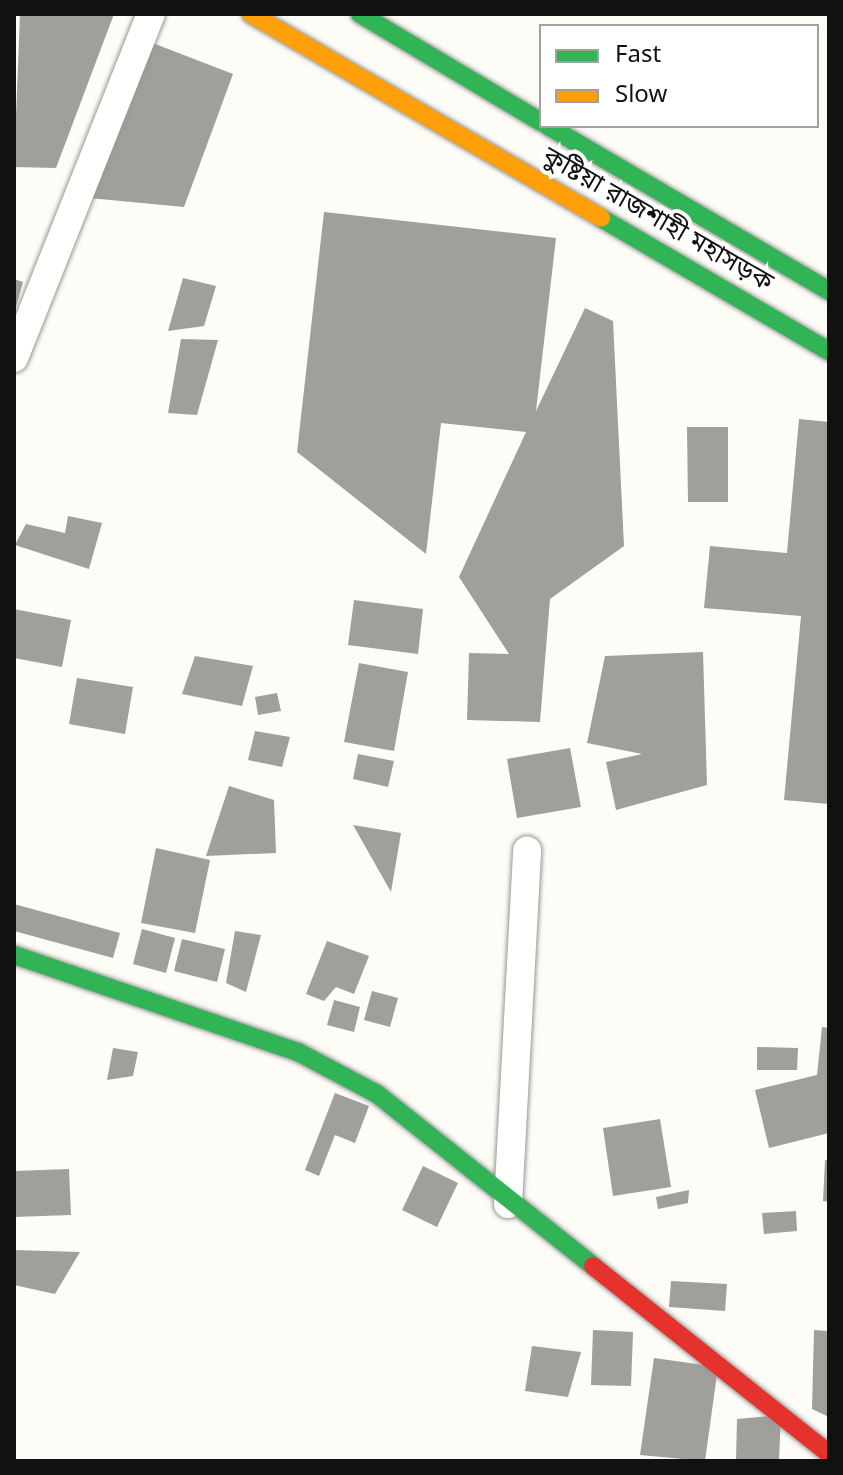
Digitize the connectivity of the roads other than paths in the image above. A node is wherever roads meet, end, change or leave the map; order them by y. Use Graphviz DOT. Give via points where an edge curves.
graph roads {
  1 [pos="151,14"];
  2 [pos="251,14"];
  3 [pos="360,14"];
  4 [pos="539,121"];
  5 [pos="551,128"];
  6 [pos="829,291"];
  7 [pos="829,351"];
  8 [pos="14,358"];
  9 [pos="527,851"];
  10 [pos="14,955"];
  11 [pos="508,1204"];
  12 [pos="829,1454"];
  1 -- 8 [label="street"];
  2 -- 7 [label="main road, কুষ্টিয়া রাজশাহী মহাসড়ক"];
  3 -- 4 [label="main road, কুষ্টিয়া রাজশাহী মহাসড়ক"];
  5 -- 6 [label="main road, কুষ্টিয়া রাজশাহী মহাসড়ক"];
  9 -- 11 [label="street"];
  10 -- 11 [label="main road" via="298,1052 377,1094"];
  11 -- 12 [label="main road"];
}
